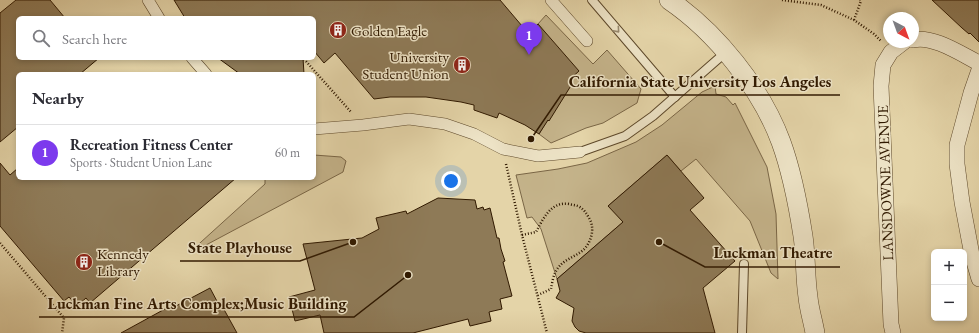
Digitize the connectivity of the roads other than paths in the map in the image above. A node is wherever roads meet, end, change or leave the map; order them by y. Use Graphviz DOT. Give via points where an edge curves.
graph roads {
  1 [pos="148,0"];
  2 [pos="552,0"];
  3 [pos="592,0"];
  4 [pos="669,0"];
  5 [pos="158,16"];
  6 [pos="919,38"];
  7 [pos="587,41"];
  8 [pos="896,48"];
  9 [pos="726,52"];
  10 [pos="194,60"];
  11 [pos="979,62"];
  12 [pos="979,70"];
  13 [pos="204,72"];
  14 [pos="676,97"];
  15 [pos="316,129"];
  16 [pos="580,152"];
  17 [pos="744,264"];
  18 [pos="979,279"];
  19 [pos="742,333"];
  20 [pos="815,333"];
  21 [pos="893,333"];
  1 -- 5 [label="street"];
  2 -- 7 [label="street"];
  3 -- 14 [label="lane, one-way"];
  4 -- 9 [label="street" via="703,27"];
  6 -- 11 [label="street" via="938,42"];
  8 -- 21 [label="street, LANSDOWNE AVENUE" via="883,65 880,86 890,316"];
  9 -- 14 [label="lane"];
  9 -- 20 [label="street" via="743,72 767,110 781,141 799,209 808,298"];
  10 -- 13 [label="street"];
  12 -- 18 [label="street" via="957,145 957,164 972,255"];
  14 -- 16 [label="lane" via="625,136"];
  15 -- 16 [label="street" via="409,119 445,124 474,134 503,149 538,156"];
  17 -- 19 [label="lane"];
}
